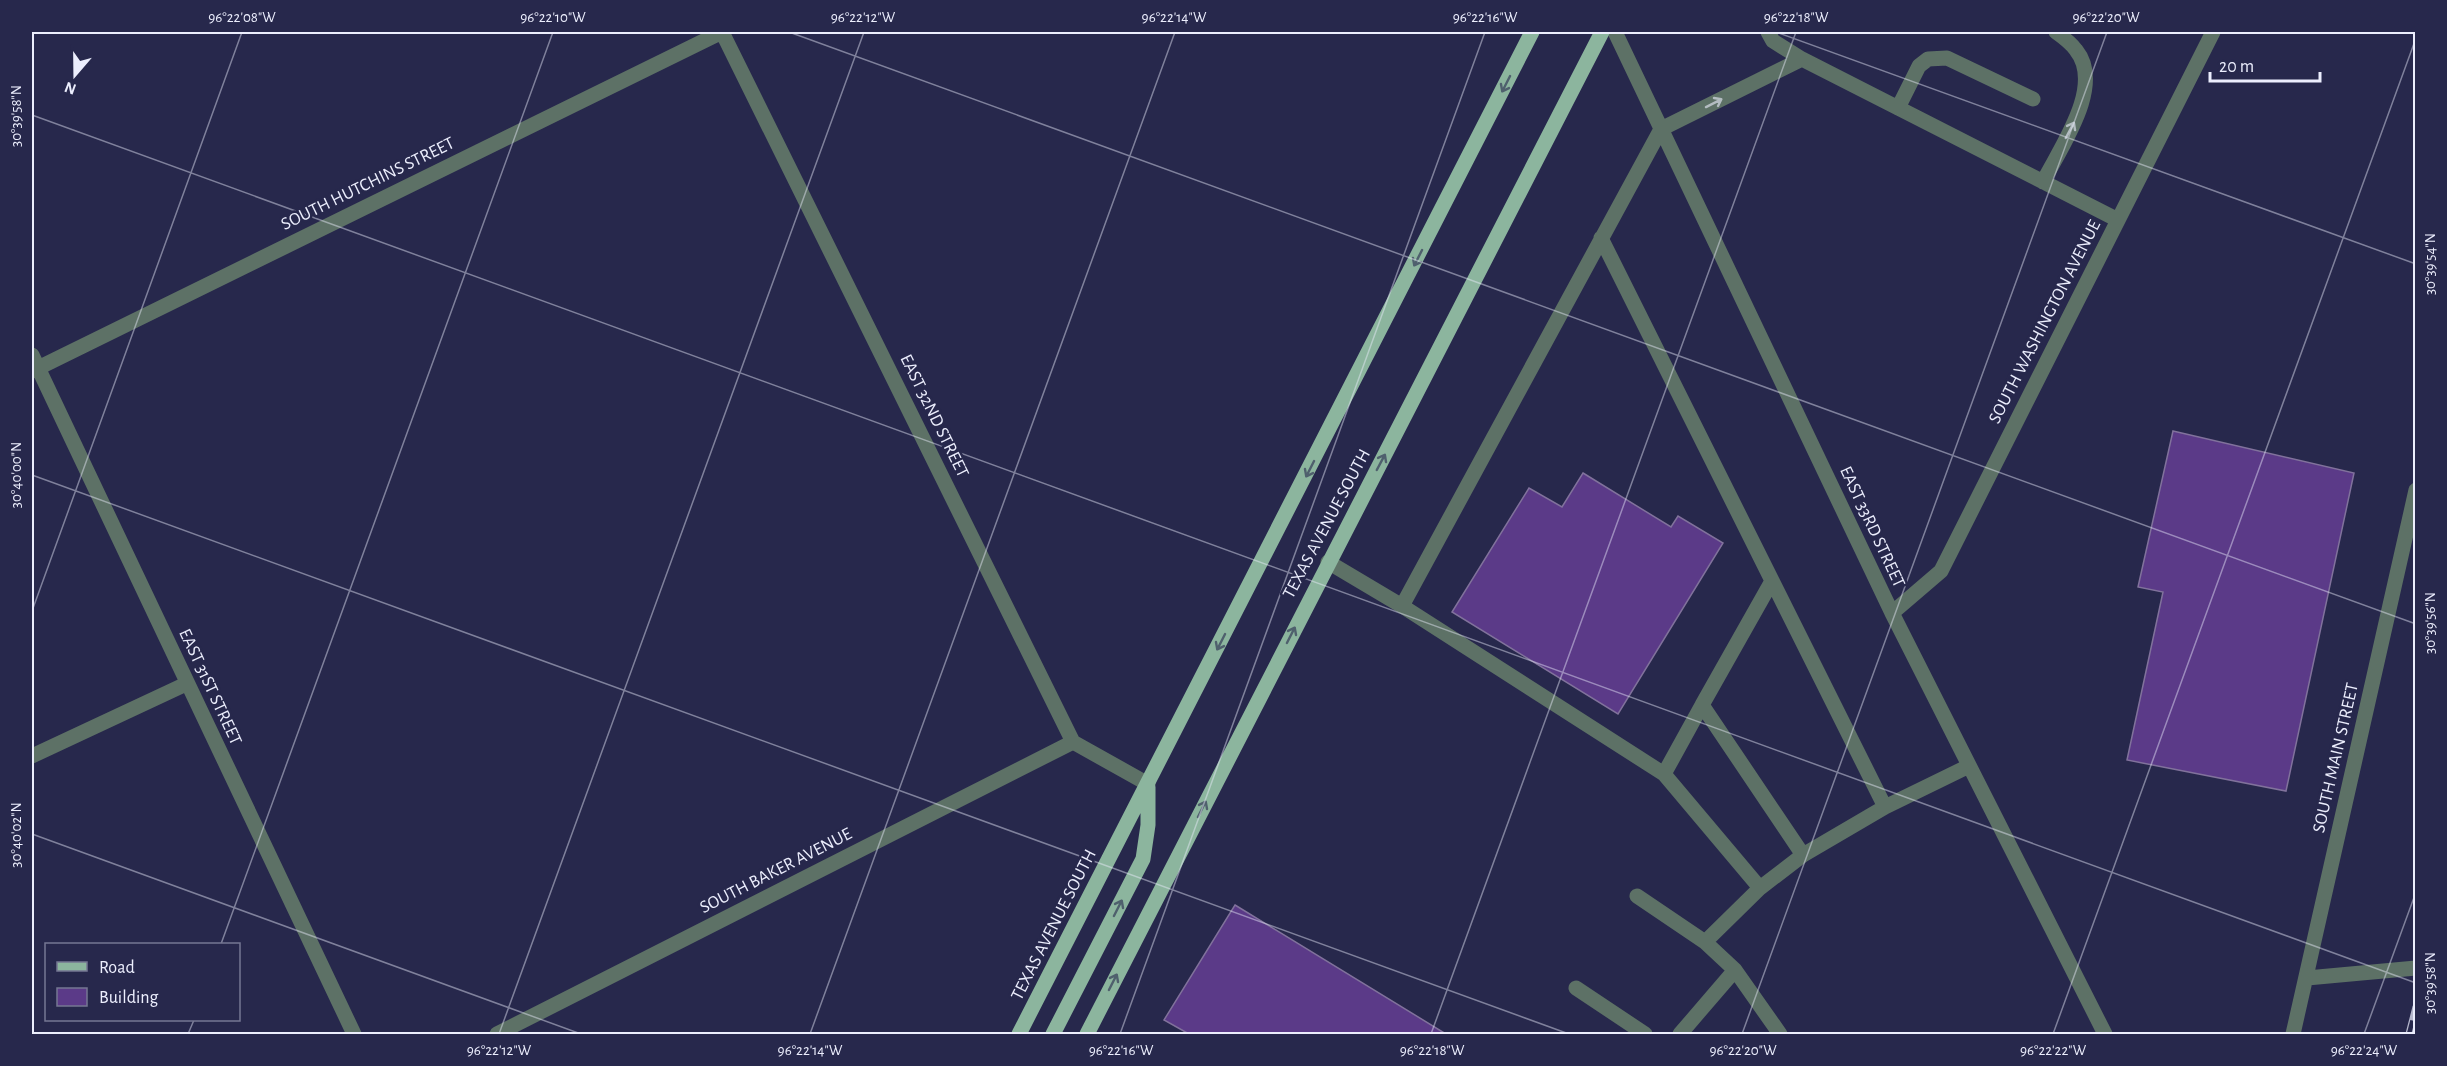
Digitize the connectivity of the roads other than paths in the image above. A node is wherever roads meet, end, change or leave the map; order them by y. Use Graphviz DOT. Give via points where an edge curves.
graph roads {
  1 [pos="722,32"];
  2 [pos="1532,32"];
  3 [pos="1602,32"];
  4 [pos="1615,32"];
  5 [pos="1768,32"];
  6 [pos="2056,32"];
  7 [pos="2212,32"];
  8 [pos="1802,59"];
  9 [pos="2033,99"];
  10 [pos="1898,108"];
  11 [pos="1661,129"];
  12 [pos="2043,182"];
  13 [pos="2118,220"];
  14 [pos="1601,238"];
  15 [pos="34,365"];
  16 [pos="2415,490"];
  17 [pos="1328,562"];
  18 [pos="1772,581"];
  19 [pos="1402,606"];
  20 [pos="1892,613"];
  21 [pos="186,684"];
  22 [pos="1702,705"];
  23 [pos="1073,742"];
  24 [pos="32,756"];
  25 [pos="1969,766"];
  26 [pos="1664,774"];
  27 [pos="1148,784"];
  28 [pos="1885,807"];
  29 [pos="1803,855"];
  30 [pos="1760,888"];
  31 [pos="1637,896"];
  32 [pos="1705,942"];
  33 [pos="2415,968"];
  34 [pos="1734,970"];
  35 [pos="2307,978"];
  36 [pos="1576,988"];
  37 [pos="354,1035"];
  38 [pos="497,1035"];
  39 [pos="1019,1035"];
  40 [pos="1053,1035"];
  41 [pos="1087,1035"];
  42 [pos="1646,1035"];
  43 [pos="1680,1035"];
  44 [pos="1780,1035"];
  45 [pos="2105,1035"];
  46 [pos="2293,1035"];
  1 -- 15 [label="street, SOUTH HUTCHINS STREET"];
  1 -- 23 [label="street, EAST 32ND STREET"];
  2 -- 27 [label="main road, TEXAS AVENUE SOUTH, one-way"];
  17 -- 3 [label="main road, TEXAS AVENUE SOUTH, one-way"];
  4 -- 11 [label="street, EAST 33RD STREET"];
  5 -- 8 [label="street" via="1773,41"];
  12 -- 6 [label="street, one-way" via="2083,105 2086,72 2077,51"];
  7 -- 13 [label="street, SOUTH WASHINGTON AVENUE"];
  8 -- 10 [label="street"];
  11 -- 8 [label="street, one-way"];
  9 -- 10 [label="street" via="1947,58 1929,59 1919,66"];
  10 -- 12 [label="street"];
  11 -- 14 [label="street"];
  11 -- 20 [label="street, EAST 33RD STREET"];
  12 -- 13 [label="street"];
  13 -- 20 [label="street, SOUTH WASHINGTON AVENUE" via="1941,571"];
  14 -- 18 [label="street"];
  14 -- 19 [label="street"];
  15 -- 21 [label="street, EAST 31ST STREET"];
  16 -- 35 [label="street, SOUTH MAIN STREET"];
  17 -- 19 [label="street"];
  41 -- 17 [label="main road, TEXAS AVENUE SOUTH, one-way"];
  18 -- 22 [label="street"];
  18 -- 28 [label="street"];
  19 -- 26 [label="street"];
  20 -- 25 [label="street, EAST 33RD STREET"];
  21 -- 24 [label="street"];
  21 -- 37 [label="street, EAST 31ST STREET"];
  22 -- 26 [label="street"];
  22 -- 29 [label="street"];
  23 -- 27 [label="street"];
  23 -- 38 [label="street, SOUTH BAKER AVENUE"];
  25 -- 28 [label="street"];
  25 -- 45 [label="street, EAST 33RD STREET"];
  26 -- 30 [label="street"];
  27 -- 39 [label="main road, TEXAS AVENUE SOUTH"];
  40 -- 27 [label="main road, one-way" via="1143,859"];
  28 -- 29 [label="street"];
  29 -- 30 [label="street"];
  30 -- 32 [label="street"];
  31 -- 32 [label="street"];
  32 -- 34 [label="street"];
  33 -- 35 [label="street"];
  34 -- 43 [label="street"];
  34 -- 44 [label="street"];
  35 -- 46 [label="street, SOUTH MAIN STREET"];
  36 -- 42 [label="street"];
}
